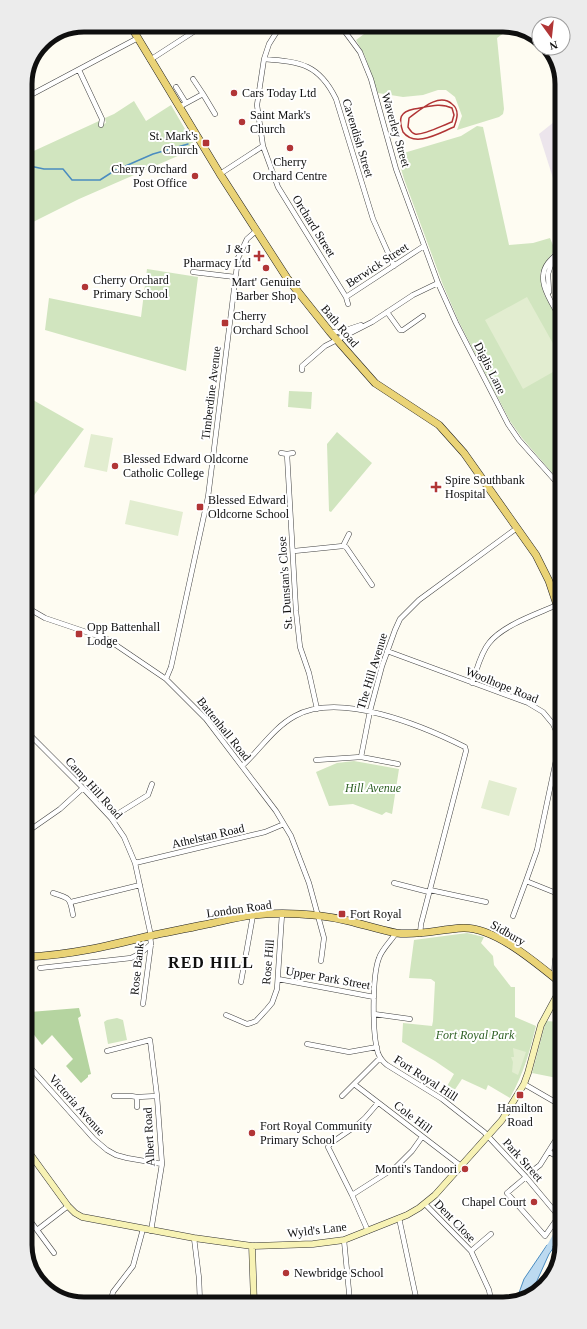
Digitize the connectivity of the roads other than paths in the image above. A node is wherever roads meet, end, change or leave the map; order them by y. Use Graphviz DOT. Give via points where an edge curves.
graph roads {
  1 [pos="134,32"];
  2 [pos="194,32"];
  3 [pos="277,32"];
  4 [pos="345,32"];
  5 [pos="138,38"];
  6 [pos="264,59"];
  7 [pos="150,60"];
  8 [pos="79,70"];
  9 [pos="193,79"];
  10 [pos="176,87"];
  11 [pos="32,94"];
  12 [pos="203,94"];
  13 [pos="186,103"];
  14 [pos="179,107"];
  15 [pos="216,114"];
  16 [pos="101,125"];
  17 [pos="262,146"];
  18 [pos="220,174"];
  19 [pos="256,231"];
  20 [pos="424,246"];
  21 [pos="555,256"];
  22 [pos="394,266"];
  23 [pos="193,272"];
  24 [pos="235,277"];
  25 [pos="438,283"];
  26 [pos="346,297"];
  27 [pos="348,304"];
  28 [pos="555,307"];
  29 [pos="387,312"];
  30 [pos="423,316"];
  31 [pos="372,322"];
  32 [pos="330,332"];
  33 [pos="336,339"];
  34 [pos="302,370"];
  35 [pos="281,453"];
  36 [pos="555,480"];
  37 [pos="517,528"];
  38 [pos="349,534"];
  39 [pos="343,546"];
  40 [pos="294,551"];
  41 [pos="372,585"];
  42 [pos="555,599"];
  43 [pos="555,606"];
  44 [pos="32,610"];
  45 [pos="387,651"];
  46 [pos="166,679"];
  47 [pos="472,683"];
  48 [pos="317,709"];
  49 [pos="370,711"];
  50 [pos="555,730"];
  51 [pos="32,737"];
  52 [pos="361,757"];
  53 [pos="316,760"];
  54 [pos="398,764"];
  55 [pos="555,765"];
  56 [pos="242,766"];
  57 [pos="152,784"];
  58 [pos="83,788"];
  59 [pos="111,818"];
  60 [pos="284,824"];
  61 [pos="32,829"];
  62 [pos="135,863"];
  63 [pos="526,881"];
  64 [pos="394,883"];
  65 [pos="140,885"];
  66 [pos="429,891"];
  67 [pos="53,893"];
  68 [pos="555,893"];
  69 [pos="71,902"];
  70 [pos="486,902"];
  71 [pos="282,914"];
  72 [pos="73,915"];
  73 [pos="253,915"];
  74 [pos="317,916"];
  75 [pos="513,916"];
  76 [pos="455,929"];
  77 [pos="396,933"];
  78 [pos="420,934"];
  79 [pos="150,936"];
  80 [pos="151,944"];
  81 [pos="32,956"];
  82 [pos="555,960"];
  83 [pos="321,961"];
  84 [pos="40,968"];
  85 [pos="551,975"];
  86 [pos="555,978"];
  87 [pos="278,979"];
  88 [pos="241,982"];
  89 [pos="374,997"];
  90 [pos="555,999"];
  91 [pos="143,1004"];
  92 [pos="226,1014"];
  93 [pos="374,1014"];
  94 [pos="410,1019"];
  95 [pos="307,1044"];
  96 [pos="377,1047"];
  97 [pos="107,1051"];
  98 [pos="380,1058"];
  99 [pos="32,1069"];
  100 [pos="354,1084"];
  101 [pos="524,1084"];
  102 [pos="114,1096"];
  103 [pos="157,1096"];
  104 [pos="342,1096"];
  105 [pos="137,1098"];
  106 [pos="555,1102"];
  107 [pos="378,1103"];
  108 [pos="137,1107"];
  109 [pos="488,1136"];
  110 [pos="422,1137"];
  111 [pos="555,1142"];
  112 [pos="549,1152"];
  113 [pos="32,1156"];
  114 [pos="555,1156"];
  115 [pos="162,1164"];
  116 [pos="461,1166"];
  117 [pos="531,1172"];
  118 [pos="526,1177"];
  119 [pos="352,1194"];
  120 [pos="425,1204"];
  121 [pos="68,1206"];
  122 [pos="555,1212"];
  123 [pos="399,1218"];
  124 [pos="32,1223"];
  125 [pos="555,1224"];
  126 [pos="143,1229"];
  127 [pos="37,1230"];
  128 [pos="151,1231"];
  129 [pos="368,1231"];
  130 [pos="491,1234"];
  131 [pos="194,1238"];
  132 [pos="344,1240"];
  133 [pos="252,1246"];
  134 [pos="471,1251"];
  135 [pos="54,1253"];
  136 [pos="113,1297"];
  137 [pos="200,1297"];
  138 [pos="254,1297"];
  139 [pos="350,1297"];
  140 [pos="416,1297"];
  141 [pos="490,1297"];
  1 -- 5 [label="main road, Bath Road"];
  2 -- 7 [label="street"];
  3 -- 6 [label="street, Orchard Street"];
  4 -- 20 [label="street, Waverley Street" via="360,52 371,79 396,169"];
  5 -- 7 [label="main road, Bath Road"];
  5 -- 8 [label="street"];
  6 -- 17 [label="street, Orchard Street" via="257,105"];
  6 -- 22 [label="street, Cavendish Street" via="289,61 311,68 330,86 373,219"];
  7 -- 14 [label="main road, Bath Road"];
  8 -- 11 [label="street"];
  8 -- 16 [label="street" via="102,119"];
  9 -- 12 [label="street"];
  10 -- 13 [label="street"];
  12 -- 13 [label="street"];
  12 -- 15 [label="street"];
  13 -- 14 [label="street"];
  14 -- 18 [label="main road, Bath Road"];
  17 -- 18 [label="street"];
  17 -- 26 [label="street, Orchard Street" via="278,187"];
  18 -- 19 [label="main road, Bath Road"];
  19 -- 24 [label="street, Timberdine Avenue" via="247,239 241,251"];
  19 -- 32 [label="main road, Bath Road" via="287,278"];
  20 -- 22 [label="street, Berwick Street"];
  20 -- 25 [label="street, Diglis Lane"];
  21 -- 28 [label="street" via="543,274 544,286"];
  22 -- 26 [label="street, Berwick Street"];
  23 -- 24 [label="street"];
  24 -- 46 [label="street, Timberdine Avenue" via="208,497 171,667"];
  25 -- 29 [label="street"];
  25 -- 36 [label="street, Diglis Lane" via="459,330 508,424"];
  26 -- 27 [label="street, Berwick Street"];
  29 -- 30 [label="street" via="400,330 406,329"];
  29 -- 31 [label="street"];
  31 -- 32 [label="street" via="340,332"];
  31 -- 33 [label="street"];
  32 -- 33 [label="main road, Bath Road"];
  33 -- 34 [label="street" via="302,366"];
  33 -- 37 [label="main road, Bath Road" via="375,383 439,425"];
  35 -- 40 [label="street, St. Dunstan's Close" via="290,453"];
  37 -- 42 [label="main road, Bath Road" via="536,555"];
  37 -- 45 [label="street, The Hill Avenue" via="410,608 400,619"];
  38 -- 39 [label="street"];
  39 -- 40 [label="street"];
  39 -- 41 [label="street"];
  40 -- 48 [label="street, St. Dunstan's Close" via="300,647"];
  43 -- 47 [label="street" via="498,634 482,655"];
  44 -- 46 [label="street, Battenhall Road" via="45,618 107,639"];
  45 -- 47 [label="street, Woolhope Road"];
  45 -- 49 [label="street, The Hill Avenue"];
  46 -- 56 [label="street, Battenhall Road" via="206,719"];
  47 -- 50 [label="street, Woolhope Road" via="528,703 543,712"];
  48 -- 49 [label="street" via="334,707"];
  48 -- 56 [label="street" via="286,722"];
  49 -- 52 [label="street, The Hill Avenue"];
  49 -- 66 [label="street" via="465,747"];
  51 -- 58 [label="street, Camp Hill Road"];
  52 -- 53 [label="street"];
  52 -- 54 [label="street"];
  55 -- 63 [label="street, Woolhope Road" via="537,850"];
  56 -- 60 [label="street, Battenhall Road"];
  57 -- 59 [label="street" via="148,795"];
  58 -- 59 [label="street, Camp Hill Road"];
  58 -- 61 [label="street" via="60,809"];
  59 -- 62 [label="street, Camp Hill Road" via="124,838"];
  60 -- 62 [label="street, Athelstan Road" via="265,832"];
  60 -- 74 [label="street, Battenhall Road" via="302,865"];
  62 -- 65 [label="street, Camp Hill Road"];
  63 -- 68 [label="street"];
  63 -- 75 [label="street, Woolhope Road"];
  64 -- 66 [label="street"];
  65 -- 69 [label="street"];
  65 -- 79 [label="street, Camp Hill Road"];
  66 -- 70 [label="street" via="481,898"];
  66 -- 78 [label="street"];
  67 -- 69 [label="street" via="64,896"];
  69 -- 72 [label="street"];
  71 -- 73 [label="main road, London Road"];
  71 -- 74 [label="main road, London Road"];
  71 -- 87 [label="street, Rose Hill"];
  73 -- 79 [label="main road, London Road"];
  73 -- 88 [label="street"];
  74 -- 77 [label="main road, London Road"];
  74 -- 83 [label="street, Battenhall Road" via="324,938"];
  76 -- 78 [label="main road, London Road"];
  76 -- 85 [label="main road, Sidbury" via="485,931"];
  77 -- 78 [label="main road, London Road"];
  77 -- 89 [label="street, Fort Royal Hill" via="379,957"];
  79 -- 80 [label="street, Rose Bank"];
  79 -- 81 [label="main road, London Road" via="84,951"];
  80 -- 84 [label="street" via="142,953 131,958"];
  80 -- 91 [label="street, Rose Bank"];
  82 -- 85 [label="street"];
  85 -- 86 [label="main road"];
  87 -- 89 [label="street, Upper Park Street"];
  87 -- 92 [label="street, Rose Hill" via="268,1009 256,1021 247,1024"];
  89 -- 93 [label="street, Fort Royal Hill"];
  90 -- 101 [label="street, Wyld's Lane" via="541,1024"];
  93 -- 94 [label="street"];
  93 -- 96 [label="street, Fort Royal Hill"];
  95 -- 96 [label="street" via="349,1052"];
  96 -- 98 [label="street, Fort Royal Hill"];
  97 -- 103 [label="street, Albert Road" via="150,1040"];
  98 -- 100 [label="street"];
  98 -- 109 [label="street, Fort Royal Hill" via="442,1099"];
  99 -- 115 [label="street, Victoria Avenue" via="94,1139 107,1150 127,1158"];
  100 -- 104 [label="street"];
  100 -- 107 [label="street, Cole Hill"];
  101 -- 106 [label="street"];
  101 -- 109 [label="street, Wyld's Lane" via="502,1120"];
  102 -- 105 [label="street"];
  103 -- 105 [label="street"];
  103 -- 115 [label="street, Albert Road"];
  105 -- 108 [label="street"];
  107 -- 110 [label="street, Cole Hill"];
  107 -- 119 [label="street" via="356,1126 329,1144 329,1149"];
  109 -- 116 [label="street, Wyld's Lane"];
  109 -- 118 [label="street, Park Street"];
  110 -- 116 [label="street, Cole Hill"];
  110 -- 119 [label="street" via="396,1167"];
  111 -- 112 [label="street"];
  112 -- 114 [label="street"];
  112 -- 117 [label="street" via="540,1165"];
  113 -- 121 [label="street, Wyld's Lane"];
  115 -- 128 [label="street, Albert Road"];
  116 -- 120 [label="street, Wyld's Lane"];
  118 -- 122 [label="street, Park Street"];
  118 -- 125 [label="street" via="507,1193 545,1236"];
  119 -- 129 [label="street"];
  120 -- 123 [label="street, Wyld's Lane"];
  120 -- 134 [label="street, Dent Close"];
  121 -- 126 [label="street, Wyld's Lane" via="82,1217"];
  121 -- 127 [label="street"];
  123 -- 129 [label="street, Wyld's Lane"];
  123 -- 140 [label="street"];
  124 -- 127 [label="street"];
  126 -- 128 [label="street, Wyld's Lane"];
  126 -- 136 [label="street" via="133,1266 113,1292"];
  127 -- 135 [label="street"];
  128 -- 131 [label="street, Wyld's Lane"];
  129 -- 132 [label="street, Wyld's Lane"];
  130 -- 134 [label="street, Dent Close"];
  131 -- 133 [label="street, Wyld's Lane"];
  131 -- 137 [label="street"];
  132 -- 133 [label="street, Wyld's Lane"];
  132 -- 139 [label="street"];
  133 -- 138 [label="street"];
  134 -- 141 [label="street, Dent Close" via="489,1290"];
}
